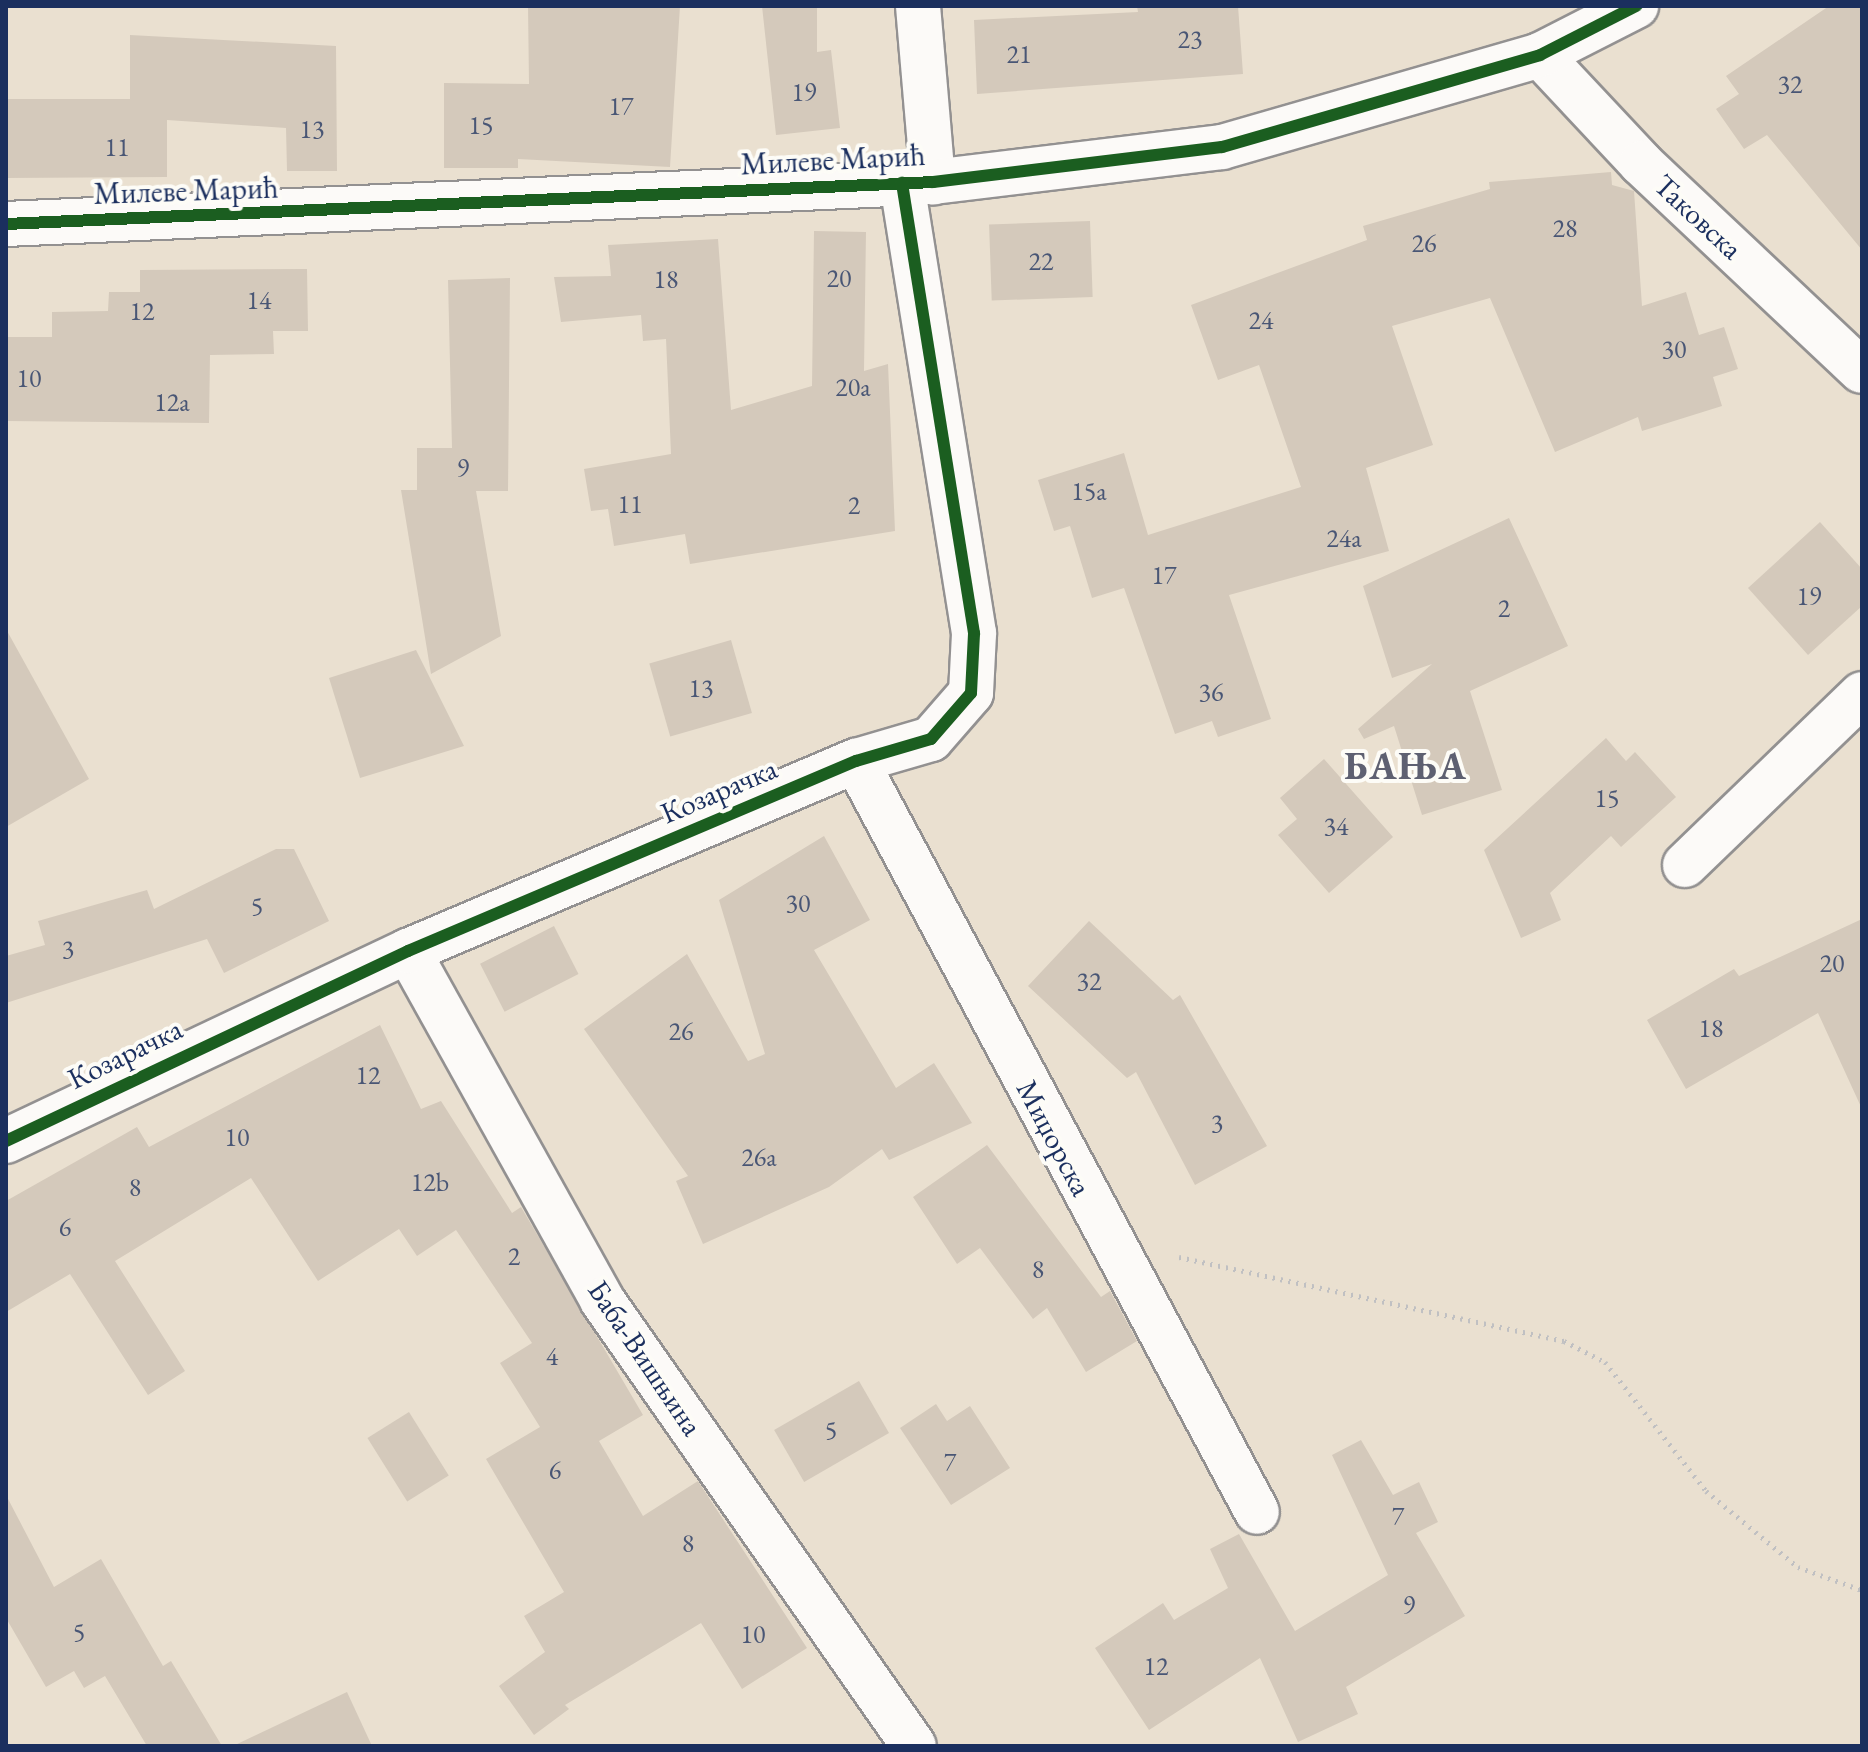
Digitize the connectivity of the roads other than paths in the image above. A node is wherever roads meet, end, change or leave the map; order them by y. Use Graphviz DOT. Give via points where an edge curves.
graph roads {
  1 [pos="918,6"];
  2 [pos="1636,6"];
  3 [pos="1540,55"];
  4 [pos="918,182"];
  5 [pos="6,224"];
  6 [pos="1862,371"];
  7 [pos="1862,694"];
  8 [pos="856,761"];
  9 [pos="1685,865"];
  10 [pos="408,951"];
  11 [pos="6,1141"];
  12 [pos="1257,1512"];
  13 [pos="914,1746"];
  1 -- 4 [label="street, Козарачка"];
  2 -- 3 [label="street, Милеве Марић"];
  3 -- 4 [label="street, Милеве Марић" via="1222,147"];
  3 -- 6 [label="street, Таковска" via="1641,163"];
  4 -- 5 [label="street, Милеве Марић"];
  4 -- 8 [label="street, Козарачка" via="974,633 971,693 931,739"];
  7 -- 9 [label="street"];
  8 -- 10 [label="street, Козарачка"];
  8 -- 12 [label="street, Миџорска"];
  10 -- 11 [label="street, Козарачка"];
  10 -- 13 [label="street, Баба-Вишњина" via="602,1300"];
}
